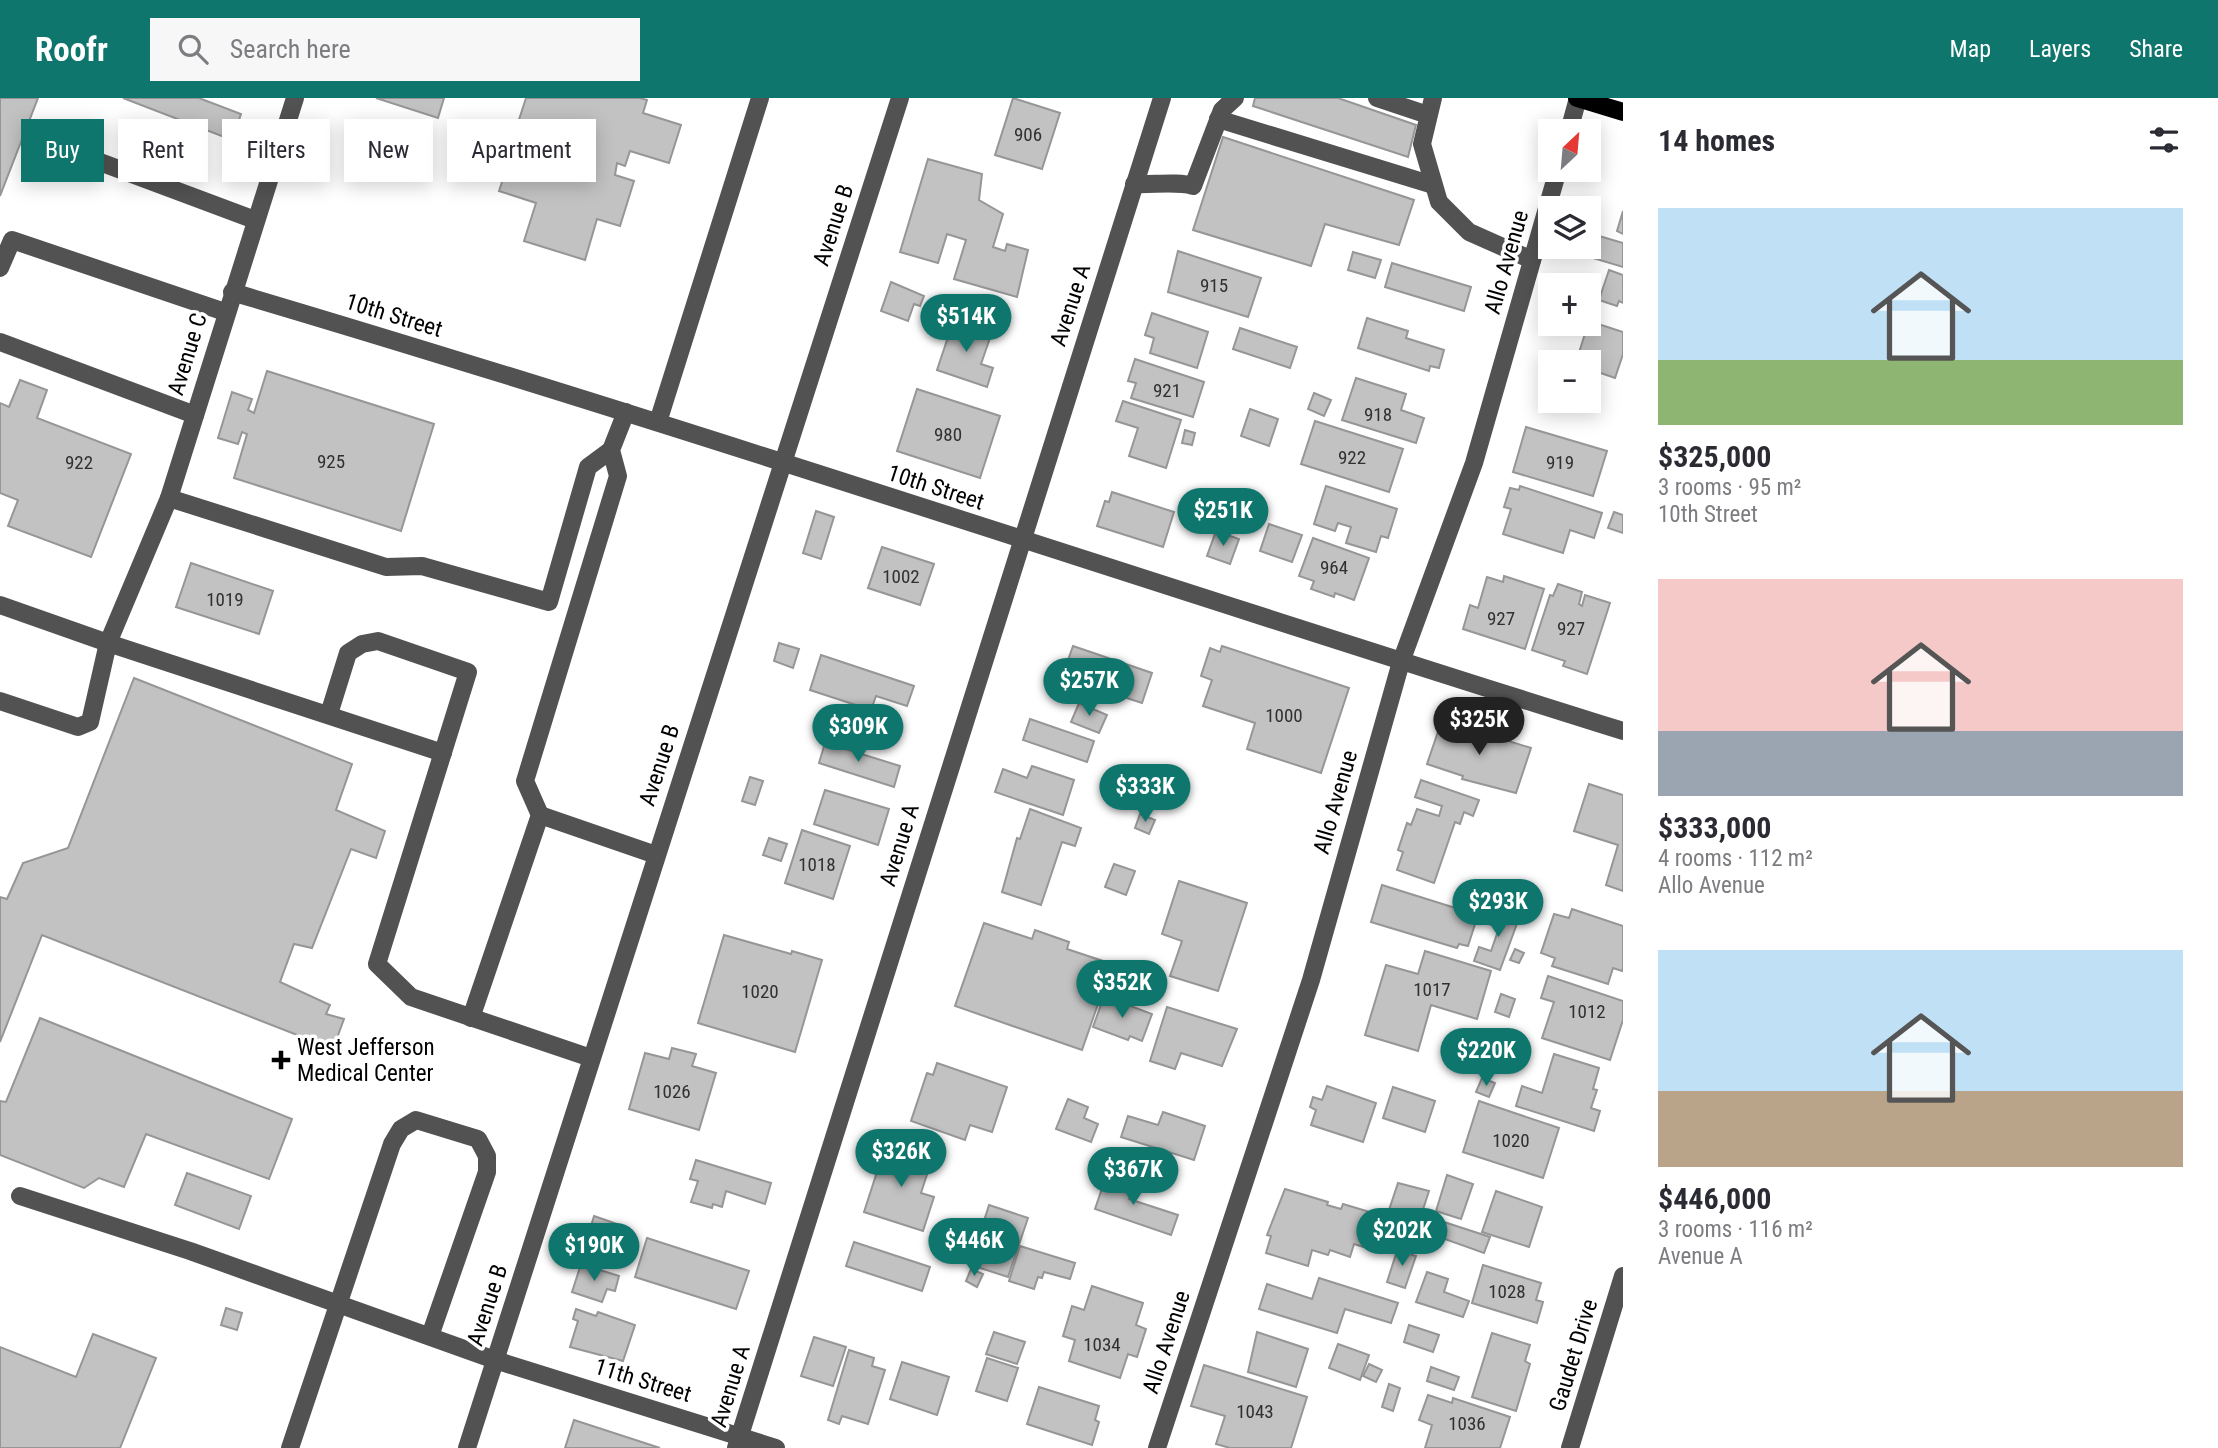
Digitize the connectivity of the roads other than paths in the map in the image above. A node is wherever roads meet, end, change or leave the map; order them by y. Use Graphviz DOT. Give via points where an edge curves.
graph roads {
  1 [pos="295,98"];
  2 [pos="760,98"];
  3 [pos="900,98"];
  4 [pos="1162,98"];
  5 [pos="1235,98"];
  6 [pos="1377,98"];
  7 [pos="1578,98"];
  8 [pos="1431,107"];
  9 [pos="1623,112"];
  10 [pos="1218,119"];
  11 [pos="1572,119"];
  12 [pos="104,164"];
  13 [pos="1555,182"];
  14 [pos="1134,184"];
  15 [pos="1433,185"];
  16 [pos="255,220"];
  17 [pos="1532,260"];
  18 [pos="0,268"];
  19 [pos="232,292"];
  20 [pos="225,312"];
  21 [pos="0,342"];
  22 [pos="626,412"];
  23 [pos="195,415"];
  24 [pos="658,422"];
  25 [pos="611,450"];
  26 [pos="782,461"];
  27 [pos="169,498"];
  28 [pos="1020,541"];
  29 [pos="0,605"];
  30 [pos="108,643"];
  31 [pos="1401,662"];
  32 [pos="0,701"];
  33 [pos="330,714"];
  34 [pos="1623,731"];
  35 [pos="443,753"];
  36 [pos="540,815"];
  37 [pos="656,855"];
  38 [pos="471,1018"];
  39 [pos="591,1058"];
  40 [pos="20,1196"];
  41 [pos="1623,1276"];
  42 [pos="338,1304"];
  43 [pos="430,1336"];
  44 [pos="495,1360"];
  45 [pos="738,1442"];
  46 [pos="290,1448"];
  47 [pos="467,1448"];
  48 [pos="776,1448"];
  49 [pos="1157,1448"];
  50 [pos="1570,1448"];
  1 -- 16 [label="street, Avenue C"];
  2 -- 24 [label="street"];
  3 -- 26 [label="street, Avenue B"];
  4 -- 14 [label="street, Avenue A"];
  5 -- 10 [label="street"];
  6 -- 8 [label="street"];
  7 -- 9 [label="main road"];
  7 -- 11 [label="street"];
  8 -- 15 [label="street" via="1422,144"];
  10 -- 14 [label="street" via="1194,186 1181,182"];
  10 -- 15 [label="street"];
  12 -- 16 [label="street"];
  13 -- 17 [label="street, Allo Avenue"];
  14 -- 28 [label="street, Avenue A"];
  15 -- 17 [label="street" via="1438,202 1469,232"];
  16 -- 19 [label="street, Avenue C"];
  17 -- 31 [label="street, Allo Avenue" via="1474,463"];
  18 -- 20 [label="street" via="12,240"];
  19 -- 20 [label="street, Avenue C"];
  19 -- 22 [label="street, 10th Street"];
  20 -- 23 [label="street, Avenue C"];
  21 -- 23 [label="street"];
  22 -- 24 [label="street, 10th Street"];
  22 -- 25 [label="street"];
  23 -- 27 [label="street, Avenue C"];
  24 -- 26 [label="street, 10th Street"];
  25 -- 27 [label="street" via="588,467 549,602 422,566 386,567"];
  25 -- 36 [label="street" via="618,476 525,781"];
  26 -- 28 [label="street, 10th Street"];
  26 -- 37 [label="street, Avenue B"];
  27 -- 30 [label="street, Avenue C"];
  28 -- 31 [label="street, 10th Street"];
  28 -- 45 [label="street, Avenue A"];
  29 -- 30 [label="street"];
  30 -- 32 [label="street" via="90,722 78,727"];
  30 -- 33 [label="street"];
  31 -- 34 [label="street, 10th Street"];
  31 -- 49 [label="street, Allo Avenue" via="1311,980"];
  33 -- 35 [label="street"];
  33 -- 35 [label="street" via="348,653 362,644 378,641 468,672"];
  35 -- 38 [label="street" via="377,964 411,997"];
  36 -- 37 [label="street"];
  36 -- 38 [label="street"];
  37 -- 39 [label="street, Avenue B"];
  38 -- 39 [label="street"];
  39 -- 44 [label="street, Avenue B"];
  40 -- 42 [label="street, 11th Street"];
  41 -- 50 [label="street, Gaudet Drive"];
  42 -- 43 [label="street, 11th Street"];
  42 -- 43 [label="street" via="401,1129 416,1120 478,1139 487,1156 487,1172"];
  42 -- 46 [label="street"];
  43 -- 44 [label="street, 11th Street"];
  44 -- 45 [label="street, 11th Street"];
  44 -- 47 [label="street, Avenue B"];
  45 -- 48 [label="street, 11th Street"];
}
